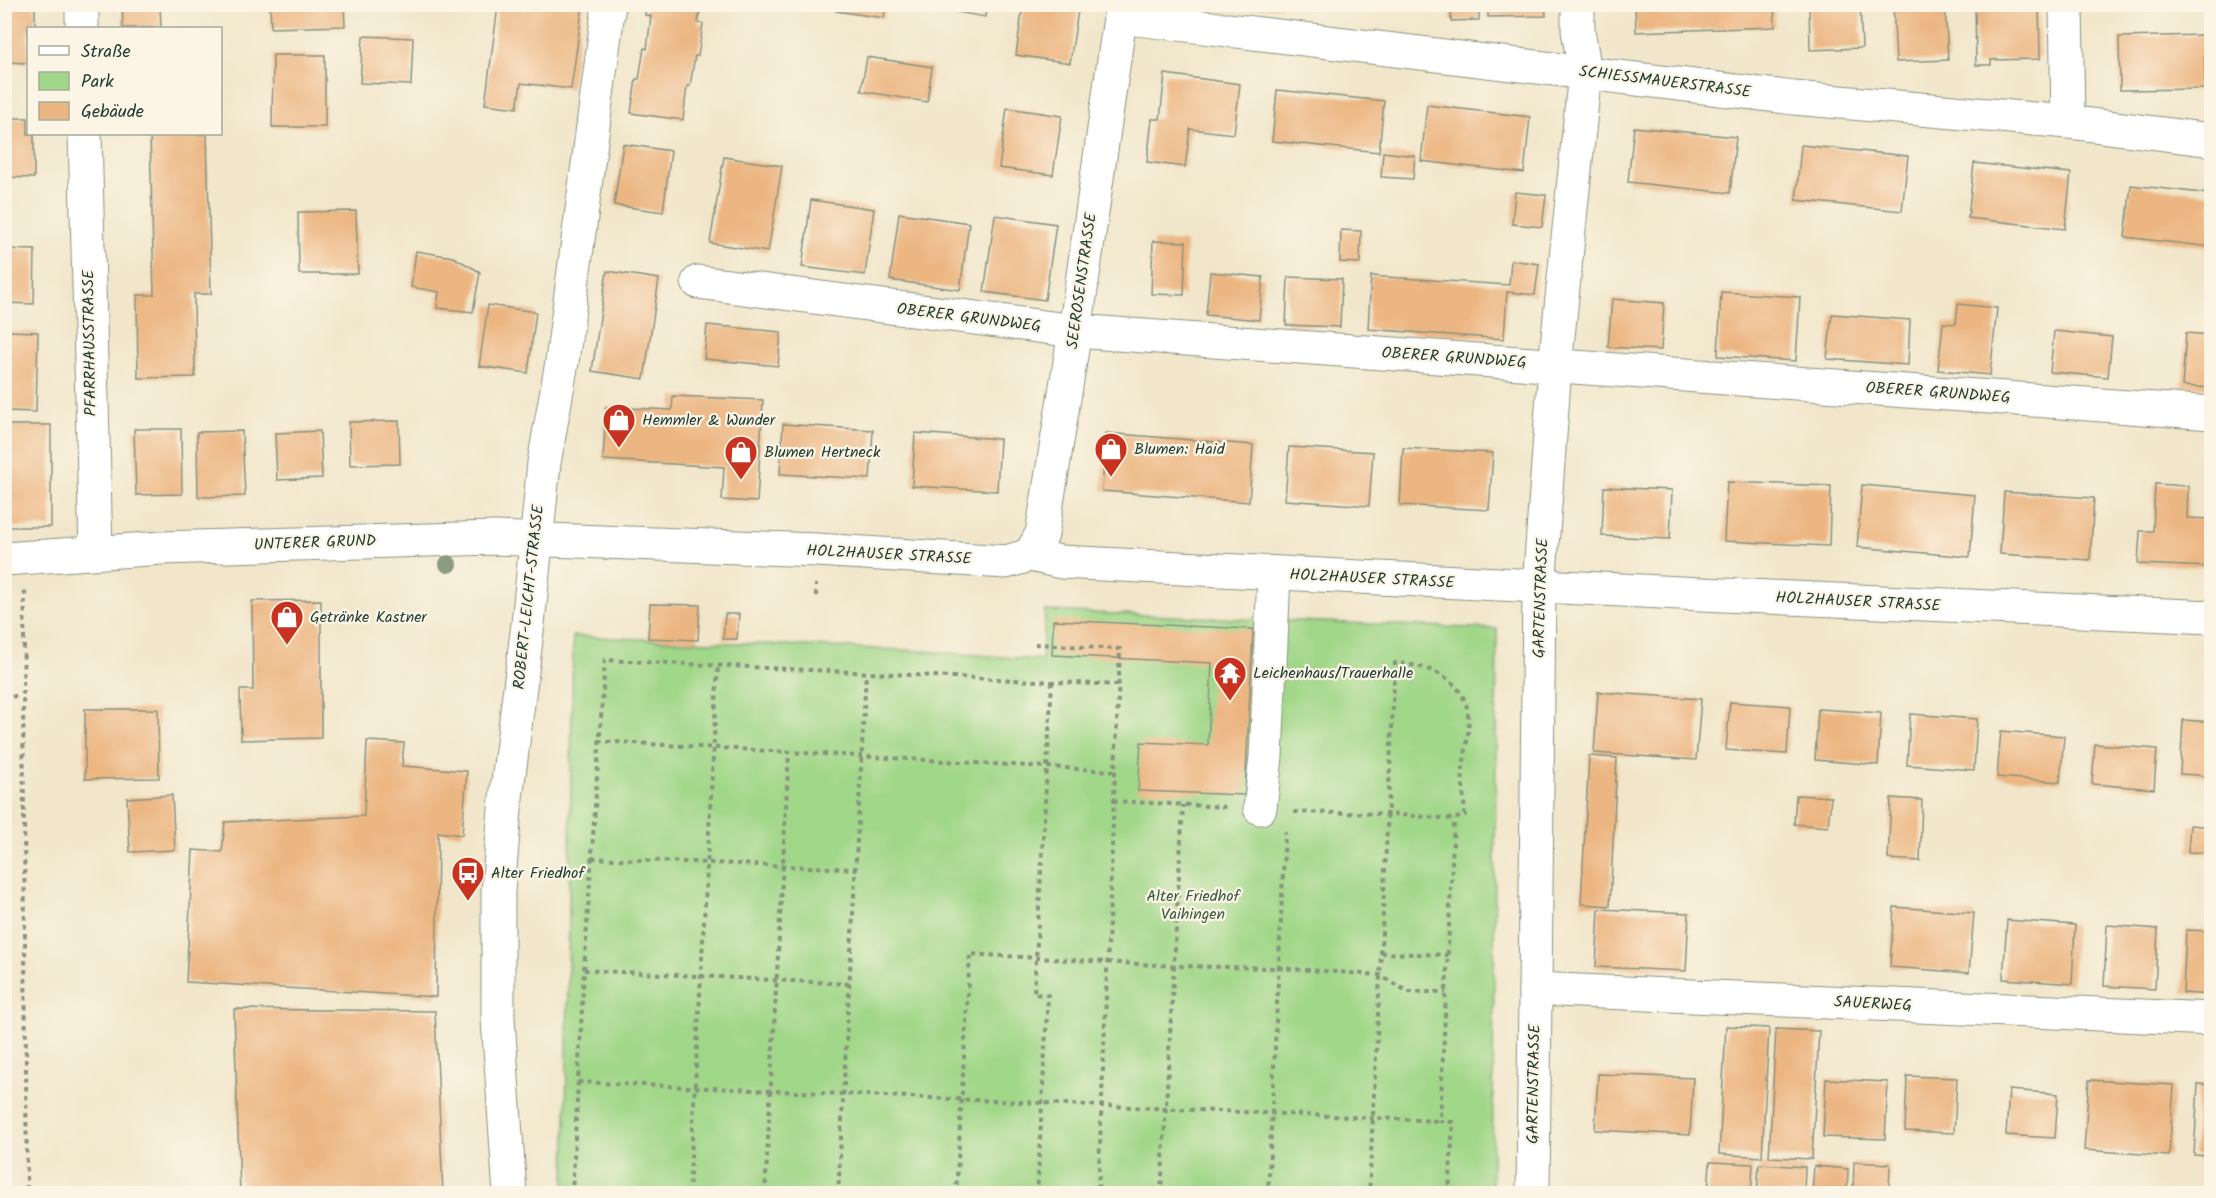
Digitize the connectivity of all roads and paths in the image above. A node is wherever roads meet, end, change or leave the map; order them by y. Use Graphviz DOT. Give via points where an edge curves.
graph roads {
  1 [pos="82,4"];
  2 [pos="609,4"];
  3 [pos="1578,4"];
  4 [pos="2066,4"];
  5 [pos="1121,11"];
  6 [pos="82,27"];
  7 [pos="1585,72"];
  8 [pos="2068,122"];
  9 [pos="85,135"];
  10 [pos="2211,140"];
  11 [pos="698,282"];
  12 [pos="1074,331"];
  13 [pos="1555,366"];
  14 [pos="2211,413"];
  15 [pos="535,540"];
  16 [pos="96,552"];
  17 [pos="1030,555"];
  18 [pos="15,559"];
  19 [pos="1274,574"];
  20 [pos="1539,588"];
  21 [pos="2211,617"];
  22 [pos="1035,644"];
  23 [pos="718,666"];
  24 [pos="866,673"];
  25 [pos="1052,681"];
  26 [pos="1118,685"];
  27 [pos="23,692"];
  28 [pos="4,701"];
  29 [pos="598,741"];
  30 [pos="714,748"];
  31 [pos="789,752"];
  32 [pos="862,756"];
  33 [pos="1047,766"];
  34 [pos="1115,771"];
  35 [pos="1113,801"];
  36 [pos="1183,805"];
  37 [pos="1273,810"];
  38 [pos="1388,814"];
  39 [pos="1454,819"];
  40 [pos="592,858"];
  41 [pos="707,863"];
  42 [pos="782,866"];
  43 [pos="856,869"];
  44 [pos="1381,953"];
  45 [pos="1448,955"];
  46 [pos="1036,957"];
  47 [pos="1107,961"];
  48 [pos="1173,966"];
  49 [pos="1279,968"];
  50 [pos="584,970"];
  51 [pos="1380,975"];
  52 [pos="701,976"];
  53 [pos="776,980"];
  54 [pos="850,984"];
  55 [pos="1535,989"];
  56 [pos="1446,992"];
  57 [pos="2211,1019"];
  58 [pos="578,1082"];
  59 [pos="694,1087"];
  60 [pos="770,1090"];
  61 [pos="844,1094"];
  62 [pos="962,1099"];
  63 [pos="1042,1103"];
  64 [pos="1101,1106"];
  65 [pos="1166,1109"];
  66 [pos="1272,1114"];
  67 [pos="1373,1118"];
  68 [pos="1440,1121"];
  69 [pos="27,1194"];
  70 [pos="510,1194"];
  71 [pos="572,1194"];
  72 [pos="689,1194"];
  73 [pos="765,1194"];
  74 [pos="838,1194"];
  75 [pos="956,1194"];
  76 [pos="1037,1194"];
  77 [pos="1098,1194"];
  78 [pos="1161,1194"];
  79 [pos="1268,1194"];
  80 [pos="1369,1194"];
  81 [pos="1449,1194"];
  82 [pos="1533,1194"];
  1 -- 6 [label="street"];
  2 -- 15 [label="street, ROBERT-LEICHT-STRASSE"];
  3 -- 7 [label="street, GARTENSTRASSE"];
  4 -- 8 [label="street"];
  5 -- 7 [label="street, SCHIESSMAUERSTRASSE"];
  5 -- 12 [label="street, SEEROSENSTRASSE"];
  7 -- 8 [label="street, SCHIESSMAUERSTRASSE" via="1794,98"];
  7 -- 13 [label="street, GARTENSTRASSE"];
  8 -- 10 [label="street, SCHIESSMAUERSTRASSE"];
  9 -- 16 [label="street, PFARRHAUSSTRASSE"];
  11 -- 12 [label="street, OBERER GRUNDWEG"];
  12 -- 13 [label="street, OBERER GRUNDWEG"];
  12 -- 17 [label="street, SEEROSENSTRASSE" via="1042,534"];
  13 -- 14 [label="street, OBERER GRUNDWEG"];
  13 -- 20 [label="street, GARTENSTRASSE"];
  15 -- 16 [label="street, UNTERER GRUND" via="494,538"];
  15 -- 17 [label="street, HOLZHAUSER STRASSE" via="818,550 1006,562"];
  15 -- 70 [label="street, ROBERT-LEICHT-STRASSE" via="498,891 498,1018"];
  16 -- 18 [label="street, UNTERER GRUND"];
  17 -- 19 [label="street, HOLZHAUSER STRASSE" via="1062,562"];
  18 -- 27 [label="path"];
  19 -- 20 [label="street, HOLZHAUSER STRASSE"];
  19 -- 37 [label="street" via="1266,756"];
  20 -- 21 [label="street, HOLZHAUSER STRASSE"];
  20 -- 55 [label="street, GARTENSTRASSE"];
  22 -- 26 [label="path" via="1120,649"];
  23 -- 24 [label="path"];
  23 -- 29 [label="path" via="604,660"];
  23 -- 30 [label="path"];
  24 -- 25 [label="path"];
  24 -- 32 [label="path"];
  25 -- 26 [label="path"];
  25 -- 33 [label="path"];
  26 -- 34 [label="path"];
  27 -- 28 [label="path"];
  27 -- 69 [label="path"];
  29 -- 30 [label="path"];
  29 -- 40 [label="path"];
  30 -- 31 [label="path"];
  30 -- 41 [label="path"];
  31 -- 32 [label="path"];
  31 -- 42 [label="path"];
  32 -- 33 [label="path"];
  32 -- 43 [label="path"];
  33 -- 34 [label="path"];
  33 -- 46 [label="path"];
  34 -- 35 [label="path"];
  35 -- 36 [label="path"];
  35 -- 47 [label="path"];
  36 -- 37 [label="path"];
  36 -- 48 [label="path"];
  37 -- 38 [label="path"];
  37 -- 49 [label="path"];
  38 -- 39 [label="path"];
  38 -- 39 [label="path" via="1395,663 1417,664 1449,679 1468,712 1463,771 1465,815"];
  38 -- 44 [label="path"];
  39 -- 45 [label="path"];
  40 -- 41 [label="path"];
  40 -- 50 [label="path"];
  41 -- 42 [label="path"];
  41 -- 52 [label="path"];
  42 -- 43 [label="path"];
  42 -- 53 [label="path"];
  43 -- 54 [label="path"];
  44 -- 45 [label="path"];
  44 -- 51 [label="path"];
  45 -- 56 [label="path"];
  46 -- 47 [label="path"];
  46 -- 62 [label="path" via="970,954"];
  46 -- 63 [label="path" via="1034,994 1048,995"];
  47 -- 48 [label="path"];
  47 -- 64 [label="path"];
  48 -- 49 [label="path"];
  48 -- 65 [label="path"];
  49 -- 51 [label="path"];
  49 -- 66 [label="path"];
  50 -- 52 [label="path"];
  50 -- 58 [label="path"];
  51 -- 56 [label="path" via="1408,992"];
  51 -- 67 [label="path"];
  52 -- 53 [label="path"];
  52 -- 59 [label="path"];
  53 -- 54 [label="path"];
  53 -- 60 [label="path"];
  54 -- 61 [label="path"];
  55 -- 57 [label="street, SAUERWEG"];
  55 -- 82 [label="street, GARTENSTRASSE"];
  56 -- 68 [label="path"];
  58 -- 59 [label="path"];
  58 -- 71 [label="path"];
  59 -- 60 [label="path"];
  59 -- 72 [label="path"];
  60 -- 61 [label="path"];
  60 -- 73 [label="path"];
  61 -- 62 [label="path"];
  61 -- 74 [label="path"];
  62 -- 63 [label="path"];
  62 -- 75 [label="path"];
  63 -- 64 [label="path"];
  63 -- 76 [label="path"];
  64 -- 65 [label="path"];
  64 -- 77 [label="path"];
  65 -- 66 [label="path"];
  65 -- 78 [label="path"];
  66 -- 67 [label="path"];
  66 -- 79 [label="path"];
  67 -- 68 [label="path"];
  67 -- 80 [label="path"];
  68 -- 81 [label="path" via="1453,1122"];
}
